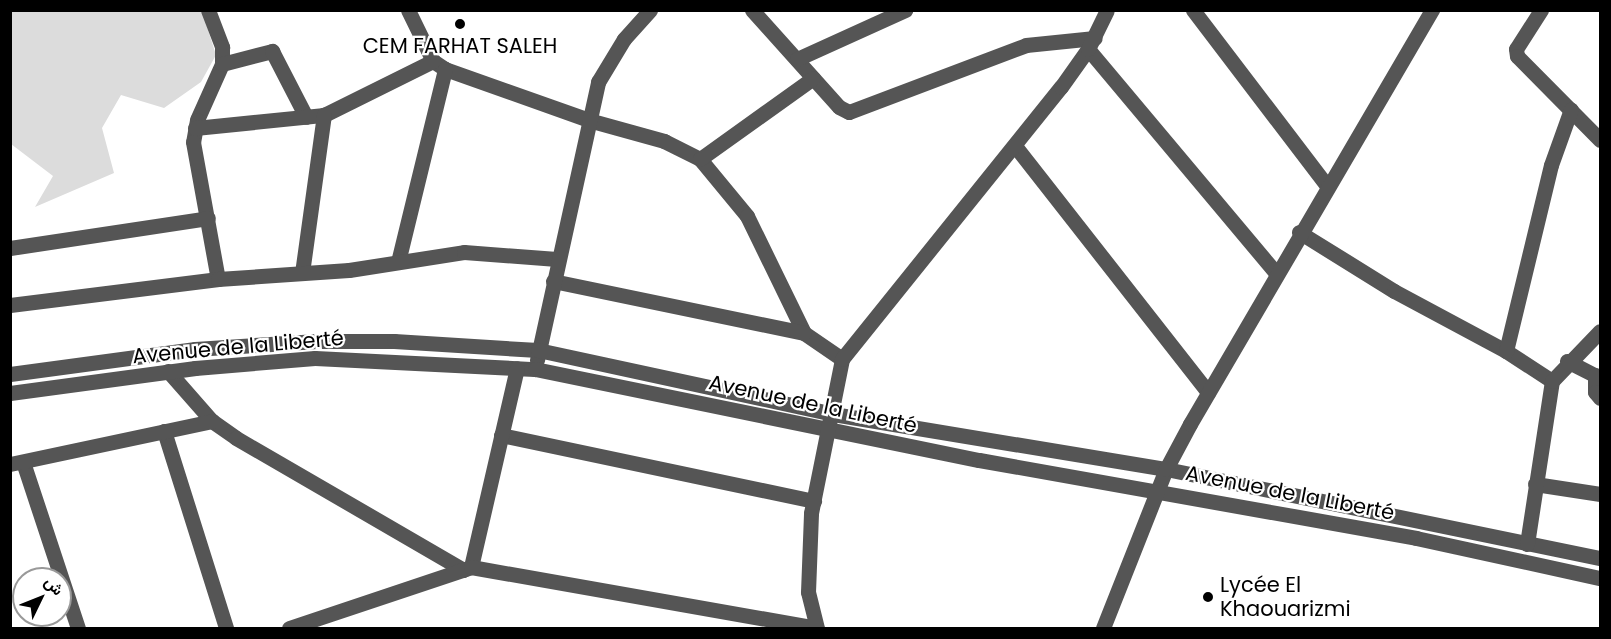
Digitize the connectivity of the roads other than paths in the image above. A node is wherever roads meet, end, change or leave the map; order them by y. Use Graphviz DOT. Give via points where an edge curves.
graph roads {
  1 [pos="208,10"];
  2 [pos="408,10"];
  3 [pos="650,10"];
  4 [pos="752,10"];
  5 [pos="905,10"];
  6 [pos="1107,10"];
  7 [pos="1193,10"];
  8 [pos="1432,10"];
  9 [pos="1541,10"];
  10 [pos="1091,44"];
  11 [pos="797,59"];
  12 [pos="222,64"];
  13 [pos="439,65"];
  14 [pos="813,78"];
  15 [pos="1571,109"];
  16 [pos="324,115"];
  17 [pos="306,117"];
  18 [pos="592,121"];
  19 [pos="195,128"];
  20 [pos="1600,140"];
  21 [pos="1015,146"];
  22 [pos="700,159"];
  23 [pos="1327,186"];
  24 [pos="208,218"];
  25 [pos="1299,232"];
  26 [pos="10,248"];
  27 [pos="557,259"];
  28 [pos="399,262"];
  29 [pos="302,273"];
  30 [pos="1276,273"];
  31 [pos="218,279"];
  32 [pos="553,281"];
  33 [pos="10,306"];
  34 [pos="1600,331"];
  35 [pos="804,333"];
  36 [pos="538,350"];
  37 [pos="1506,351"];
  38 [pos="842,359"];
  39 [pos="1568,361"];
  40 [pos="516,368"];
  41 [pos="535,369"];
  42 [pos="168,371"];
  43 [pos="10,374"];
  44 [pos="1552,381"];
  45 [pos="1208,392"];
  46 [pos="10,393"];
  47 [pos="1600,398"];
  48 [pos="833,414"];
  49 [pos="212,421"];
  50 [pos="829,430"];
  51 [pos="164,431"];
  52 [pos="501,435"];
  53 [pos="17,463"];
  54 [pos="1166,470"];
  55 [pos="1535,484"];
  56 [pos="1158,489"];
  57 [pos="1600,494"];
  58 [pos="814,501"];
  59 [pos="1527,544"];
  60 [pos="1600,558"];
  61 [pos="468,568"];
  62 [pos="1600,578"];
  63 [pos="334,621"];
  64 [pos="78,628"];
  65 [pos="226,628"];
  66 [pos="289,628"];
  67 [pos="817,628"];
  68 [pos="1103,628"];
  1 -- 12 [label="street" via="222,47"];
  2 -- 13 [label="street"];
  3 -- 18 [label="street" via="608,63 598,82"];
  4 -- 11 [label="street"];
  5 -- 11 [label="street"];
  6 -- 10 [label="street"];
  7 -- 23 [label="street"];
  8 -- 23 [label="street"];
  9 -- 15 [label="street" via="1516,53"];
  10 -- 14 [label="street" via="1026,45 855,111 839,107"];
  10 -- 21 [label="street"];
  10 -- 30 [label="street"];
  11 -- 14 [label="street"];
  12 -- 17 [label="street" via="272,51"];
  12 -- 19 [label="street"];
  13 -- 16 [label="street"];
  13 -- 18 [label="street"];
  13 -- 28 [label="street"];
  14 -- 22 [label="street"];
  15 -- 20 [label="street"];
  15 -- 37 [label="street" via="1551,165"];
  16 -- 17 [label="street"];
  16 -- 29 [label="street"];
  17 -- 19 [label="street"];
  18 -- 22 [label="street" via="664,141"];
  18 -- 27 [label="street"];
  19 -- 24 [label="street"];
  21 -- 38 [label="street" via="856,337"];
  21 -- 45 [label="street"];
  22 -- 35 [label="street" via="747,216"];
  23 -- 25 [label="street"];
  24 -- 26 [label="street"];
  24 -- 31 [label="street"];
  25 -- 30 [label="street"];
  25 -- 37 [label="street" via="1394,291"];
  27 -- 28 [label="street" via="464,252"];
  27 -- 32 [label="street"];
  28 -- 29 [label="street"];
  29 -- 31 [label="street"];
  30 -- 45 [label="street"];
  31 -- 33 [label="street"];
  32 -- 35 [label="street"];
  32 -- 36 [label="street"];
  34 -- 39 [label="street"];
  35 -- 38 [label="street"];
  36 -- 41 [label="street"];
  36 -- 43 [label="street, Avenue de la Liberté" via="394,341 317,341 195,349"];
  36 -- 48 [label="street, Avenue de la Liberté"];
  37 -- 44 [label="street"];
  38 -- 48 [label="street"];
  39 -- 44 [label="street"];
  39 -- 47 [label="street" via="1596,375 1595,394"];
  40 -- 41 [label="street, Avenue de la Liberté"];
  40 -- 42 [label="street, Avenue de la Liberté" via="315,358"];
  40 -- 52 [label="street"];
  41 -- 50 [label="street, Avenue de la Liberté" via="604,380"];
  42 -- 46 [label="street, Avenue de la Liberté"];
  42 -- 49 [label="street"];
  44 -- 55 [label="street"];
  45 -- 54 [label="street"];
  48 -- 50 [label="street"];
  48 -- 54 [label="street, Avenue de la Liberté"];
  49 -- 51 [label="street"];
  49 -- 61 [label="street" via="261,455"];
  50 -- 56 [label="street, Avenue de la Liberté" via="979,460"];
  50 -- 58 [label="street"];
  51 -- 53 [label="street"];
  51 -- 65 [label="street"];
  52 -- 58 [label="street"];
  52 -- 61 [label="street"];
  53 -- 64 [label="street"];
  54 -- 56 [label="street"];
  54 -- 59 [label="street, Avenue de la Liberté"];
  55 -- 57 [label="street"];
  55 -- 59 [label="street"];
  56 -- 62 [label="street, Avenue de la Liberté"];
  56 -- 68 [label="street"];
  58 -- 67 [label="street" via="808,592"];
  59 -- 60 [label="street, Avenue de la Liberté"];
  61 -- 63 [label="street"];
  61 -- 67 [label="street"];
  63 -- 66 [label="street"];
}
